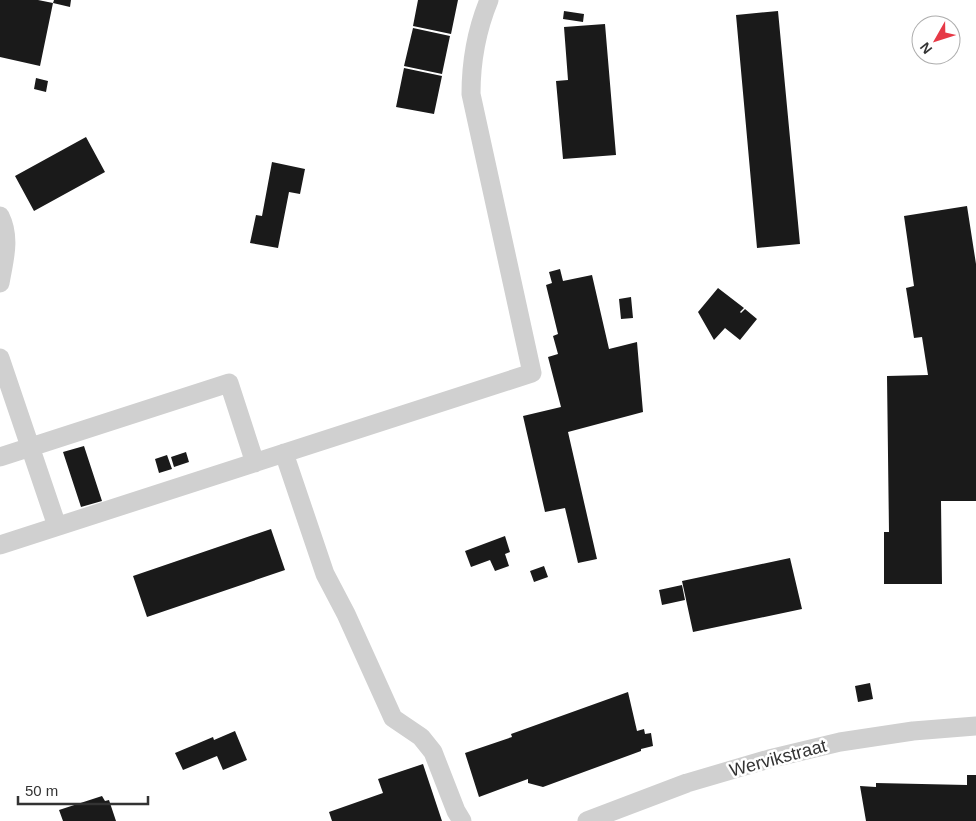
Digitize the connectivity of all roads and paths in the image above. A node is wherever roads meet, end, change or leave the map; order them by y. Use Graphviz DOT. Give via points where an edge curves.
graph roads {
  1 [pos="489,0"];
  2 [pos="0,216"];
  3 [pos="0,283"];
  4 [pos="0,358"];
  5 [pos="30,447"];
  6 [pos="284,453"];
  7 [pos="0,457"];
  8 [pos="255,463"];
  9 [pos="57,526"];
  10 [pos="0,545"];
  11 [pos="976,726"];
  12 [pos="462,821"];
  13 [pos="587,821"];
  1 -- 6 [label="street" via="480,24 471,73 471,94 532,373"];
  2 -- 3 [label="street" via="7,244"];
  4 -- 5 [label="street"];
  5 -- 7 [label="street"];
  5 -- 8 [label="street" via="229,383"];
  5 -- 9 [label="street"];
  6 -- 8 [label="street"];
  6 -- 12 [label="street" via="325,574 393,718 421,737 433,752"];
  8 -- 9 [label="street"];
  9 -- 10 [label="street"];
  11 -- 13 [label="street, Wervikstraat" via="913,731 822,746 687,783"];
}
